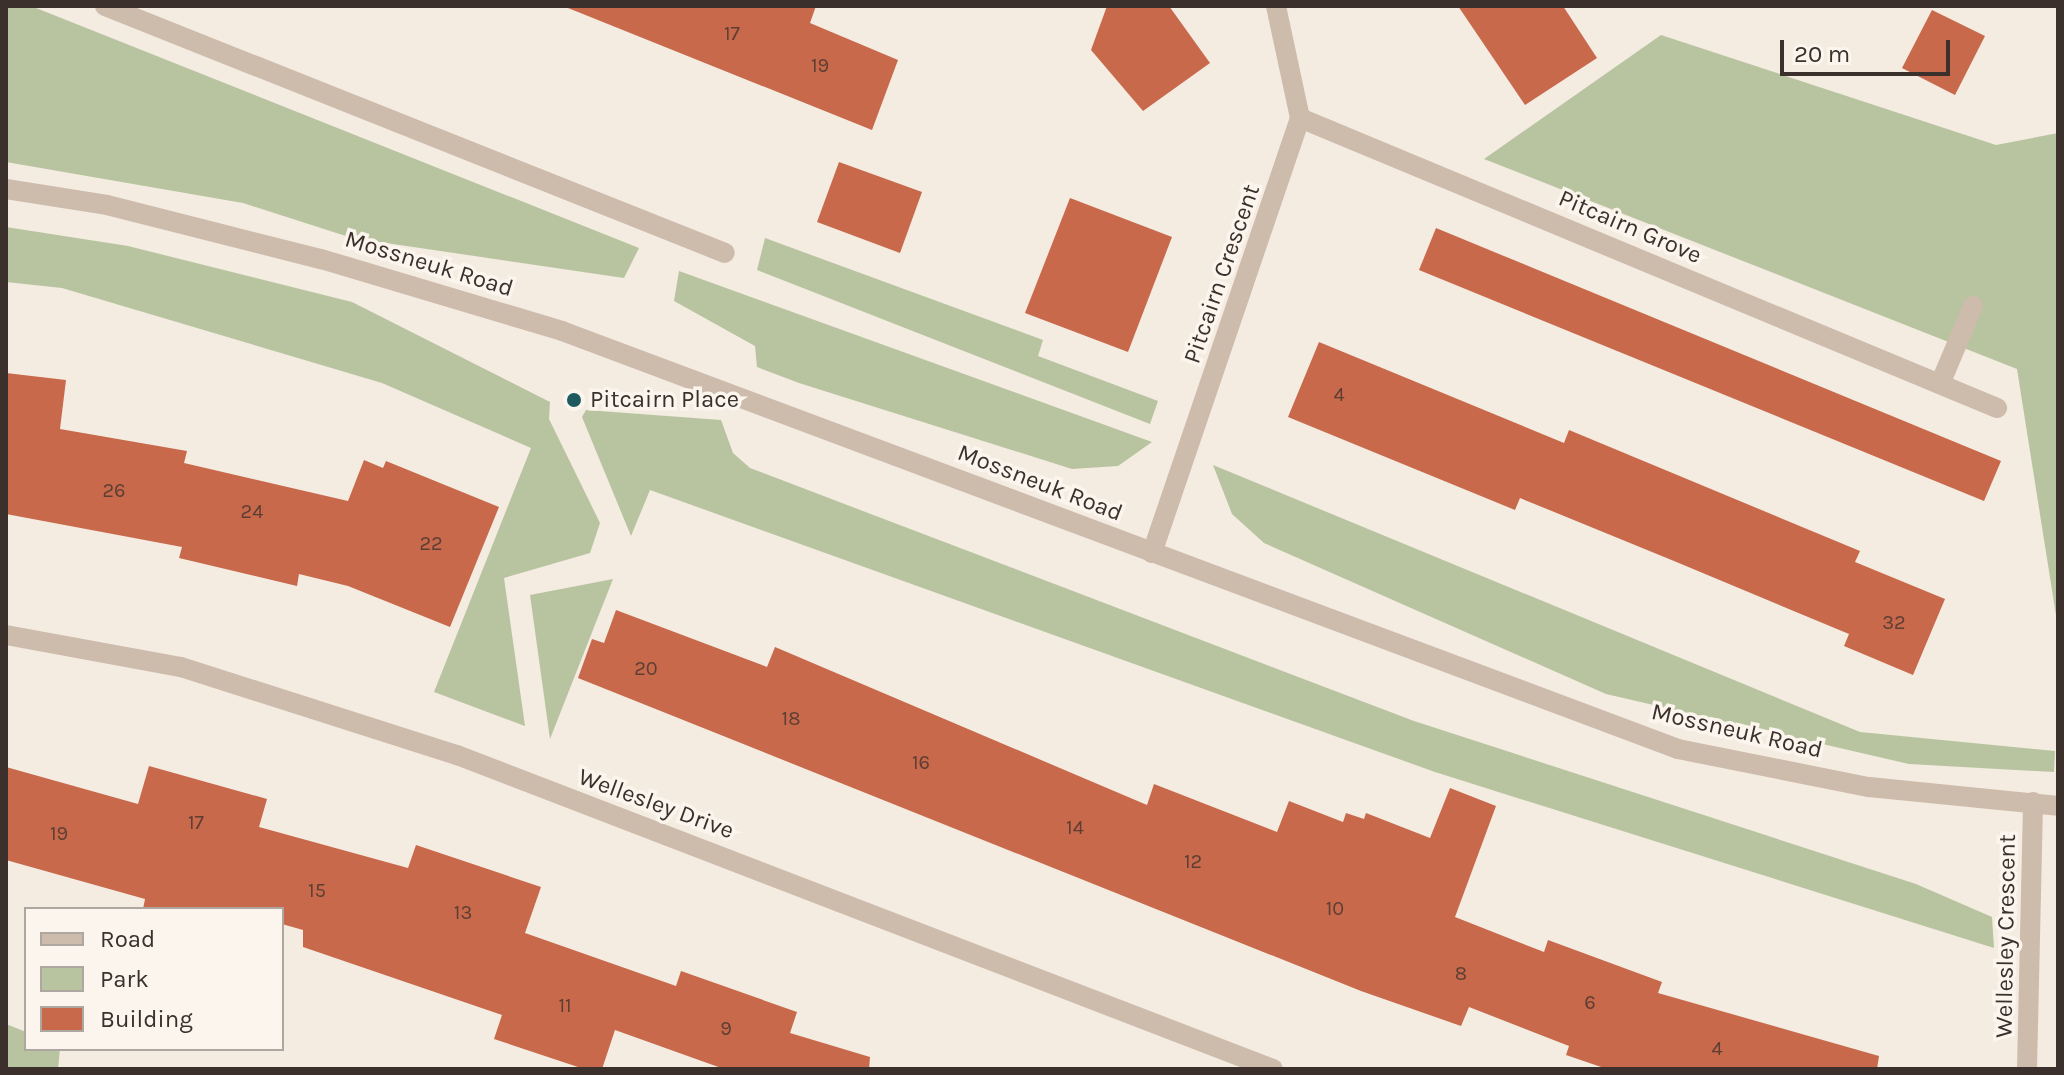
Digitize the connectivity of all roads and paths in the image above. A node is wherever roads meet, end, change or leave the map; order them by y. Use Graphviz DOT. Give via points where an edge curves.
graph roads {
  1 [pos="105,6"];
  2 [pos="1276,6"];
  3 [pos="1300,118"];
  4 [pos="6,189"];
  5 [pos="725,253"];
  6 [pos="1973,306"];
  7 [pos="1940,384"];
  8 [pos="1997,408"];
  9 [pos="1152,553"];
  10 [pos="6,635"];
  11 [pos="2033,802"];
  12 [pos="2058,806"];
  13 [pos="1273,1069"];
  14 [pos="2027,1069"];
  1 -- 5 [label="street"];
  2 -- 3 [label="street"];
  3 -- 7 [label="street, Pitcairn Grove"];
  3 -- 9 [label="street, Pitcairn Crescent"];
  4 -- 9 [label="street, Mossneuk Road" via="107,205 321,259 562,331"];
  6 -- 7 [label="street"];
  7 -- 8 [label="street, Pitcairn Grove"];
  9 -- 11 [label="street, Mossneuk Road" via="1678,749 1883,789"];
  10 -- 13 [label="street, Wellesley Drive" via="181,667 457,755"];
  11 -- 12 [label="street, Mossneuk Road"];
  11 -- 14 [label="street, Wellesley Crescent"];
}
